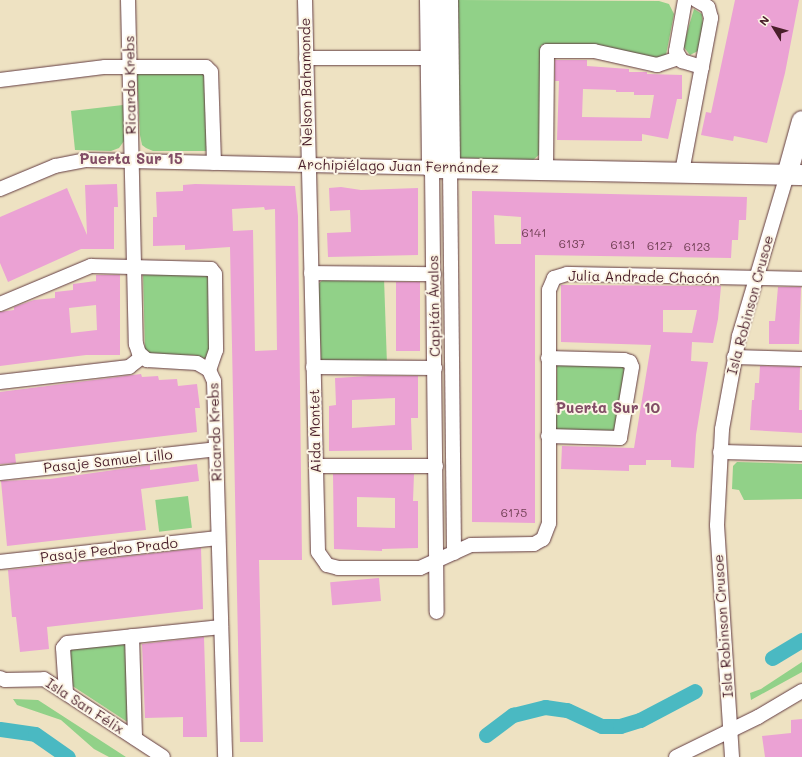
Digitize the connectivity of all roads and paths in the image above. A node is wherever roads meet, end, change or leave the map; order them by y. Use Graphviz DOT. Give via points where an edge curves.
graph roads {
  1 [pos="128,0"];
  2 [pos="305,0"];
  3 [pos="430,0"];
  4 [pos="448,0"];
  5 [pos="685,0"];
  6 [pos="696,0"];
  7 [pos="712,4"];
  8 [pos="306,58"];
  9 [pos="431,58"];
  10 [pos="679,58"];
  11 [pos="130,66"];
  12 [pos="702,67"];
  13 [pos="0,80"];
  14 [pos="802,121"];
  15 [pos="132,161"];
  16 [pos="214,163"];
  17 [pos="308,164"];
  18 [pos="441,168"];
  19 [pos="546,170"];
  20 [pos="682,172"];
  21 [pos="795,175"];
  22 [pos="0,190"];
  23 [pos="134,267"];
  24 [pos="311,273"];
  25 [pos="434,274"];
  26 [pos="756,278"];
  27 [pos="802,280"];
  28 [pos="0,304"];
  29 [pos="142,357"];
  30 [pos="734,357"];
  31 [pos="548,358"];
  32 [pos="802,360"];
  33 [pos="313,367"];
  34 [pos="435,368"];
  35 [pos="209,370"];
  36 [pos="0,382"];
  37 [pos="548,436"];
  38 [pos="216,449"];
  39 [pos="720,452"];
  40 [pos="802,454"];
  41 [pos="316,466"];
  42 [pos="436,466"];
  43 [pos="0,473"];
  44 [pos="218,538"];
  45 [pos="454,553"];
  46 [pos="0,562"];
  47 [pos="437,562"];
  48 [pos="437,612"];
  49 [pos="221,627"];
  50 [pos="132,636"];
  51 [pos="0,678"];
  52 [pos="802,691"];
  53 [pos="66,692"];
  54 [pos="730,731"];
  55 [pos="135,738"];
  56 [pos="163,757"];
  57 [pos="225,757"];
  58 [pos="676,757"];
  59 [pos="732,757"];
  1 -- 11 [label="street, Ricardo Krebs"];
  2 -- 8 [label="street, Nelson Bahamonde"];
  3 -- 9 [label="street, Capitán Ávalos"];
  4 -- 18 [label="street, Capitán Ávalos"];
  5 -- 10 [label="street" via="676,45"];
  6 -- 7 [label="street"];
  7 -- 12 [label="street"];
  8 -- 9 [label="street"];
  8 -- 17 [label="street, Nelson Bahamonde"];
  9 -- 18 [label="street, Capitán Ávalos"];
  10 -- 12 [label="street" via="687,64"];
  10 -- 19 [label="street" via="657,65 594,51 547,51"];
  11 -- 13 [label="street"];
  11 -- 15 [label="street, Ricardo Krebs"];
  11 -- 16 [label="street" via="204,67 210,70"];
  12 -- 20 [label="street"];
  14 -- 21 [label="street, Isla Robinson Crusoe"];
  15 -- 16 [label="street, Archipiélago Juan Fernández"];
  15 -- 22 [label="street, Archipiélago Juan Fernández" via="65,162"];
  15 -- 23 [label="street, Ricardo Krebs"];
  16 -- 17 [label="street, Archipiélago Juan Fernández"];
  17 -- 18 [label="street, Archipiélago Juan Fernández"];
  17 -- 24 [label="street, Aida Montet"];
  18 -- 19 [label="street, Archipiélago Juan Fernández"];
  18 -- 25 [label="street, Capitán Ávalos"];
  18 -- 45 [label="street, Capitán Ávalos"];
  19 -- 20 [label="street, Archipiélago Juan Fernández"];
  20 -- 21 [label="street, Archipiélago Juan Fernández"];
  21 -- 26 [label="street, Isla Robinson Crusoe"];
  23 -- 28 [label="street" via="91,266"];
  23 -- 29 [label="street, Ricardo Krebs" via="136,344"];
  23 -- 35 [label="street" via="213,270 216,350"];
  24 -- 25 [label="street"];
  24 -- 33 [label="street, Aida Montet"];
  25 -- 34 [label="street, Capitán Ávalos"];
  26 -- 27 [label="street"];
  26 -- 30 [label="street, Isla Robinson Crusoe"];
  26 -- 31 [label="street, Julia Andrade Chacón" via="567,274 554,278 549,290"];
  29 -- 35 [label="street, Ricardo Krebs" via="153,362 197,363"];
  29 -- 36 [label="street" via="128,367"];
  30 -- 32 [label="street"];
  30 -- 39 [label="street, Isla Robinson Crusoe"];
  31 -- 37 [label="street, Julia Andrade Chacón"];
  31 -- 37 [label="street" via="624,360 630,362 632,367 620,438"];
  33 -- 34 [label="street"];
  33 -- 41 [label="street, Aida Montet"];
  34 -- 42 [label="street, Capitán Ávalos"];
  35 -- 38 [label="street, Ricardo Krebs" via="214,381"];
  37 -- 45 [label="street, Julia Andrade Chacón" via="549,523 543,540 534,544 471,545"];
  38 -- 43 [label="street, Pasaje Samuel Lillo"];
  38 -- 44 [label="street, Ricardo Krebs"];
  39 -- 40 [label="street"];
  39 -- 54 [label="street, Isla Robinson Crusoe" via="718,548"];
  41 -- 42 [label="street"];
  41 -- 47 [label="street, Aida Montet" via="318,552 327,565 338,568 420,568"];
  42 -- 47 [label="street, Capitán Ávalos"];
  44 -- 46 [label="street, Pasaje Pedro Prado"];
  44 -- 49 [label="street, Ricardo Krebs"];
  45 -- 47 [label="street, Aida Montet"];
  47 -- 48 [label="street, Capitán Ávalos"];
  49 -- 50 [label="street"];
  49 -- 57 [label="street, Ricardo Krebs"];
  50 -- 53 [label="street" via="64,645"];
  50 -- 55 [label="street"];
  51 -- 53 [label="street, Isla San Félix" via="40,678"];
  52 -- 54 [label="street"];
  53 -- 55 [label="street, Isla San Félix"];
  54 -- 58 [label="street"];
  54 -- 59 [label="street, Isla Robinson Crusoe"];
  55 -- 56 [label="street, Isla San Félix"];
}
